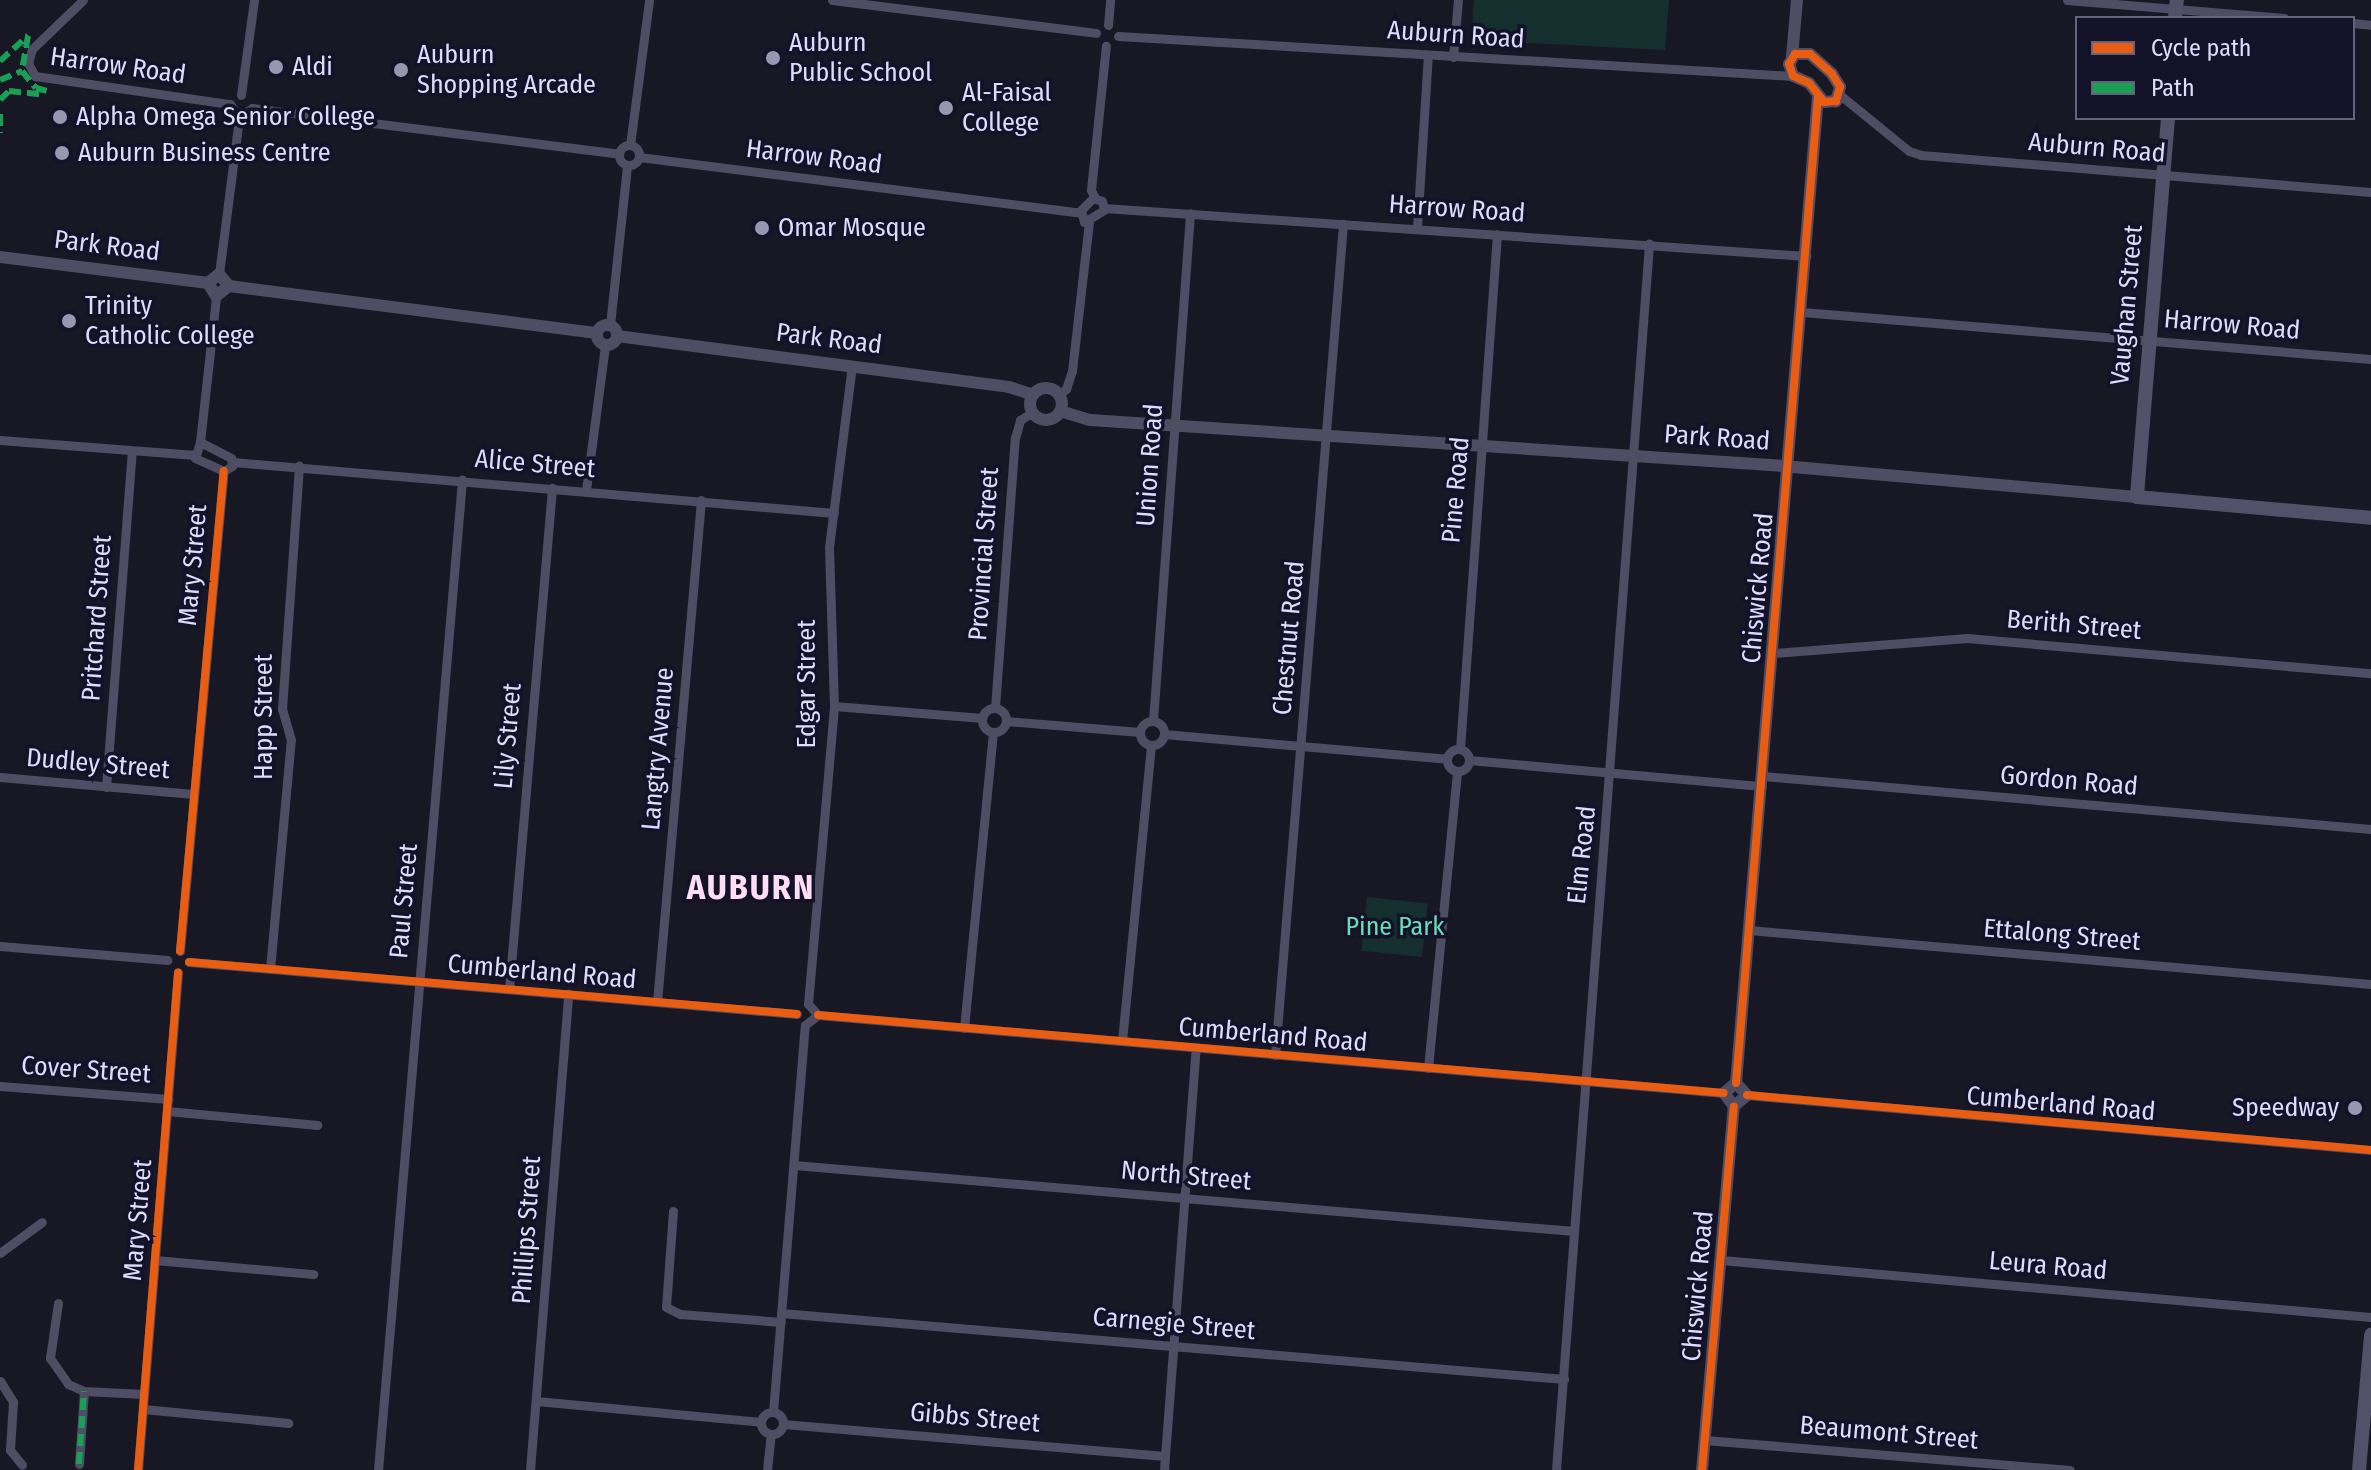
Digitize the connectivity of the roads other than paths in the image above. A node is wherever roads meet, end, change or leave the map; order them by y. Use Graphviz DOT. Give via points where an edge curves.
graph roads {
  1 [pos="83,0"];
  2 [pos="254,0"];
  3 [pos="649,0"];
  4 [pos="832,0"];
  5 [pos="1110,0"];
  6 [pos="1458,0"];
  7 [pos="1797,0"];
  8 [pos="2067,0"];
  9 [pos="2176,9"];
  10 [pos="2260,16"];
  11 [pos="1108,25"];
  12 [pos="1096,33"];
  13 [pos="1118,36"];
  14 [pos="1106,46"];
  15 [pos="1428,55"];
  16 [pos="1453,57"];
  17 [pos="1792,57"];
  18 [pos="1793,76"];
  19 [pos="241,95"];
  20 [pos="1840,95"];
  21 [pos="1818,96"];
  22 [pos="230,104"];
  23 [pos="252,108"];
  24 [pos="239,117"];
  25 [pos="2168,120"];
  26 [pos="630,145"];
  27 [pos="619,154"];
  28 [pos="639,157"];
  29 [pos="627,165"];
  30 [pos="2162,175"];
  31 [pos="2371,192"];
  32 [pos="1095,198"];
  33 [pos="1104,208"];
  34 [pos="1080,213"];
  35 [pos="1190,213"];
  36 [pos="1089,222"];
  37 [pos="1343,224"];
  38 [pos="1417,228"];
  39 [pos="1497,234"];
  40 [pos="1649,244"];
  41 [pos="1806,256"];
  42 [pos="0,257"];
  43 [pos="219,274"];
  44 [pos="208,283"];
  45 [pos="229,286"];
  46 [pos="216,296"];
  47 [pos="1802,312"];
  48 [pos="610,325"];
  49 [pos="597,333"];
  50 [pos="617,336"];
  51 [pos="2148,340"];
  52 [pos="605,346"];
  53 [pos="2371,359"];
  54 [pos="852,366"];
  55 [pos="1059,394"];
  56 [pos="1033,395"];
  57 [pos="1060,411"];
  58 [pos="1033,412"];
  59 [pos="1175,424"];
  60 [pos="1329,434"];
  61 [pos="0,440"];
  62 [pos="200,442"];
  63 [pos="1482,445"];
  64 [pos="132,452"];
  65 [pos="195,455"];
  66 [pos="1635,456"];
  67 [pos="233,462"];
  68 [pos="299,466"];
  69 [pos="1789,467"];
  70 [pos="224,471"];
  71 [pos="462,480"];
  72 [pos="552,488"];
  73 [pos="586,490"];
  74 [pos="2137,497"];
  75 [pos="701,500"];
  76 [pos="834,513"];
  77 [pos="2371,518"];
  78 [pos="1773,653"];
  79 [pos="2371,673"];
  80 [pos="834,706"];
  81 [pos="995,708"];
  82 [pos="983,718"];
  83 [pos="1006,721"];
  84 [pos="1153,721"];
  85 [pos="993,732"];
  86 [pos="1140,732"];
  87 [pos="1164,734"];
  88 [pos="1151,745"];
  89 [pos="1303,746"];
  90 [pos="1460,749"];
  91 [pos="1447,759"];
  92 [pos="1469,760"];
  93 [pos="1457,771"];
  94 [pos="1612,772"];
  95 [pos="0,777"];
  96 [pos="1762,781"];
  97 [pos="106,787"];
  98 [pos="193,794"];
  99 [pos="2371,829"];
  100 [pos="1749,930"];
  101 [pos="0,946"];
  102 [pos="180,951"];
  103 [pos="167,960"];
  104 [pos="189,962"];
  105 [pos="270,969"];
  106 [pos="178,973"];
  107 [pos="418,982"];
  108 [pos="2371,984"];
  109 [pos="509,989"];
  110 [pos="568,994"];
  111 [pos="657,1002"];
  112 [pos="808,1004"];
  113 [pos="797,1014"];
  114 [pos="818,1015"];
  115 [pos="805,1025"];
  116 [pos="964,1028"];
  117 [pos="1122,1041"];
  118 [pos="1196,1049"];
  119 [pos="1275,1055"];
  120 [pos="1428,1068"];
  121 [pos="1583,1082"];
  122 [pos="1736,1083"];
  123 [pos="0,1086"];
  124 [pos="1724,1093"];
  125 [pos="1747,1095"];
  126 [pos="168,1099"];
  127 [pos="1734,1106"];
  128 [pos="167,1111"];
  129 [pos="317,1125"];
  130 [pos="2371,1150"];
  131 [pos="794,1165"];
  132 [pos="1184,1198"];
  133 [pos="673,1211"];
  134 [pos="42,1222"];
  135 [pos="1574,1231"];
  136 [pos="0,1253"];
  137 [pos="155,1260"];
  138 [pos="1721,1260"];
  139 [pos="313,1274"];
  140 [pos="58,1303"];
  141 [pos="2371,1317"];
  142 [pos="781,1318"];
  143 [pos="2371,1335"];
  144 [pos="1174,1346"];
  145 [pos="2369,1376"];
  146 [pos="1564,1379"];
  147 [pos="0,1381"];
  148 [pos="84,1391"];
  149 [pos="144,1394"];
  150 [pos="536,1401"];
  151 [pos="143,1409"];
  152 [pos="773,1412"];
  153 [pos="761,1422"];
  154 [pos="288,1423"];
  155 [pos="783,1424"];
  156 [pos="771,1434"];
  157 [pos="1705,1440"];
  158 [pos="1165,1456"];
  159 [pos="79,1464"];
  160 [pos="22,1465"];
  161 [pos="138,1470"];
  162 [pos="378,1470"];
  163 [pos="530,1470"];
  164 [pos="767,1470"];
  165 [pos="1164,1470"];
  166 [pos="1556,1470"];
  167 [pos="1702,1470"];
  168 [pos="2070,1470"];
  169 [pos="2359,1470"];
  1 -- 22 [label="street, Harrow Road" via="35,45 28,63 41,79"];
  2 -- 19 [label="street"];
  3 -- 26 [label="street"];
  4 -- 12 [label="street"];
  5 -- 11 [label="street"];
  6 -- 16 [label="street"];
  7 -- 17 [label="street"];
  8 -- 9 [label="street"];
  9 -- 10 [label="street"];
  11 -- 12 [label="street"];
  11 -- 13 [label="street"];
  12 -- 14 [label="street"];
  13 -- 14 [label="street"];
  13 -- 15 [label="street, Auburn Road"];
  14 -- 32 [label="street" via="1091,190"];
  15 -- 16 [label="street, Auburn Road"];
  15 -- 38 [label="street"];
  16 -- 18 [label="street, Auburn Road"];
  17 -- 18 [label="street"];
  17 -- 20 [label="street" via="1814,57 1836,79"];
  18 -- 21 [label="street" via="1809,83"];
  19 -- 22 [label="street"];
  19 -- 23 [label="street"];
  20 -- 21 [label="street" via="1828,103"];
  20 -- 30 [label="street, Auburn Road" via="1921,155"];
  21 -- 41 [label="street, Chiswick Road"];
  22 -- 24 [label="street"];
  23 -- 24 [label="street"];
  23 -- 27 [label="street"];
  24 -- 43 [label="street"];
  25 -- 30 [label="main road, Vaughan Street"];
  26 -- 27 [label="street"];
  26 -- 28 [label="street"];
  27 -- 29 [label="street"];
  28 -- 29 [label="street"];
  28 -- 34 [label="street, Harrow Road"];
  29 -- 48 [label="street"];
  30 -- 31 [label="street, Auburn Road"];
  30 -- 51 [label="main road, Vaughan Street"];
  32 -- 33 [label="street"];
  32 -- 34 [label="street"];
  33 -- 35 [label="street, Harrow Road"];
  33 -- 36 [label="street"];
  34 -- 36 [label="street"];
  35 -- 37 [label="street, Harrow Road"];
  35 -- 59 [label="street, Union Road"];
  36 -- 55 [label="street" via="1072,371"];
  37 -- 38 [label="street, Harrow Road"];
  37 -- 60 [label="street, Chestnut Road"];
  38 -- 39 [label="street, Harrow Road"];
  39 -- 40 [label="street, Harrow Road"];
  39 -- 63 [label="street, Pine Road"];
  40 -- 41 [label="street, Harrow Road"];
  40 -- 66 [label="street, Elm Road"];
  41 -- 47 [label="street, Chiswick Road"];
  42 -- 44 [label="street, Park Road"];
  43 -- 44 [label="street"];
  43 -- 45 [label="street"];
  44 -- 46 [label="street"];
  45 -- 46 [label="street"];
  45 -- 49 [label="street"];
  46 -- 62 [label="street"];
  47 -- 51 [label="street, Harrow Road"];
  47 -- 69 [label="street, Chiswick Road"];
  48 -- 49 [label="street"];
  48 -- 50 [label="street"];
  49 -- 52 [label="street"];
  50 -- 52 [label="street"];
  50 -- 54 [label="street, Park Road"];
  51 -- 53 [label="street, Harrow Road"];
  51 -- 74 [label="main road, Vaughan Street"];
  52 -- 73 [label="street"];
  54 -- 56 [label="street, Park Road" via="1009,387"];
  54 -- 76 [label="street, Edgar Street"];
  55 -- 56 [label="street" via="1045,388"];
  55 -- 57 [label="street"];
  56 -- 58 [label="street"];
  57 -- 58 [label="street" via="1047,420"];
  57 -- 59 [label="street, Park Road" via="1090,420"];
  58 -- 81 [label="street, Provincial Street" via="1020,420 1015,438"];
  59 -- 60 [label="street, Park Road"];
  59 -- 84 [label="street, Union Road"];
  60 -- 63 [label="street, Park Road"];
  60 -- 89 [label="street, Chestnut Road"];
  61 -- 64 [label="street"];
  62 -- 65 [label="street"];
  62 -- 67 [label="street"];
  63 -- 66 [label="street, Park Road"];
  63 -- 90 [label="street, Pine Road"];
  64 -- 65 [label="street"];
  64 -- 97 [label="street, Pritchard Street"];
  65 -- 70 [label="street"];
  66 -- 69 [label="street, Park Road"];
  66 -- 94 [label="street, Elm Road"];
  67 -- 68 [label="street, Alice Street"];
  67 -- 70 [label="street"];
  68 -- 71 [label="street, Alice Street"];
  68 -- 105 [label="street, Happ Street" via="282,709 291,740"];
  69 -- 74 [label="street, Park Road"];
  69 -- 78 [label="street, Chiswick Road"];
  70 -- 98 [label="street, Mary Street"];
  71 -- 72 [label="street, Alice Street"];
  71 -- 107 [label="street, Paul Street"];
  72 -- 73 [label="street, Alice Street"];
  72 -- 109 [label="street, Lily Street"];
  73 -- 75 [label="street, Alice Street"];
  74 -- 77 [label="main road, Park Road"];
  75 -- 76 [label="street, Alice Street"];
  75 -- 111 [label="street, Langtry Avenue"];
  76 -- 80 [label="street, Edgar Street" via="828,582"];
  78 -- 79 [label="street, Berith Street" via="1967,638"];
  78 -- 96 [label="street, Chiswick Road"];
  80 -- 82 [label="street"];
  80 -- 112 [label="street, Edgar Street"];
  81 -- 82 [label="street"];
  81 -- 83 [label="street"];
  82 -- 85 [label="street"];
  83 -- 85 [label="street"];
  83 -- 86 [label="street"];
  84 -- 86 [label="street"];
  84 -- 87 [label="street"];
  85 -- 116 [label="street"];
  86 -- 88 [label="street"];
  87 -- 88 [label="street"];
  87 -- 89 [label="street"];
  88 -- 117 [label="street"];
  89 -- 91 [label="street"];
  89 -- 119 [label="street, Chestnut Road"];
  90 -- 91 [label="street"];
  90 -- 92 [label="street"];
  91 -- 93 [label="street"];
  92 -- 93 [label="street"];
  92 -- 94 [label="street, Gordon Road"];
  93 -- 120 [label="street"];
  94 -- 96 [label="street, Gordon Road"];
  94 -- 121 [label="street, Elm Road"];
  95 -- 97 [label="street, Dudley Street"];
  96 -- 99 [label="street, Gordon Road"];
  96 -- 100 [label="street, Chiswick Road"];
  97 -- 98 [label="street, Dudley Street"];
  98 -- 102 [label="street, Mary Street"];
  100 -- 108 [label="street, Ettalong Street"];
  100 -- 122 [label="street, Chiswick Road"];
  101 -- 103 [label="street"];
  102 -- 103 [label="street"];
  102 -- 104 [label="street"];
  103 -- 106 [label="street"];
  104 -- 105 [label="street, Cumberland Road"];
  104 -- 106 [label="street"];
  105 -- 107 [label="street, Cumberland Road"];
  106 -- 126 [label="street, Mary Street"];
  107 -- 109 [label="street, Cumberland Road"];
  107 -- 162 [label="street, Paul Street"];
  109 -- 110 [label="street, Cumberland Road"];
  110 -- 111 [label="street, Cumberland Road"];
  110 -- 150 [label="street, Phillips Street"];
  111 -- 113 [label="street, Cumberland Road"];
  112 -- 113 [label="street"];
  112 -- 114 [label="street"];
  113 -- 115 [label="street"];
  114 -- 115 [label="street"];
  114 -- 116 [label="street, Cumberland Road"];
  115 -- 131 [label="street"];
  116 -- 117 [label="street, Cumberland Road"];
  117 -- 118 [label="street, Cumberland Road"];
  118 -- 119 [label="street, Cumberland Road"];
  118 -- 132 [label="street"];
  119 -- 120 [label="street, Cumberland Road"];
  120 -- 121 [label="street, Cumberland Road"];
  121 -- 124 [label="street, Cumberland Road"];
  121 -- 135 [label="street, Elm Road"];
  122 -- 124 [label="street"];
  122 -- 125 [label="street"];
  123 -- 126 [label="street, Cover Street"];
  124 -- 127 [label="street"];
  125 -- 127 [label="street"];
  125 -- 130 [label="street, Cumberland Road"];
  126 -- 128 [label="street, Mary Street"];
  127 -- 138 [label="street, Chiswick Road"];
  128 -- 129 [label="street"];
  128 -- 137 [label="street, Mary Street"];
  131 -- 132 [label="street, North Street"];
  131 -- 142 [label="street"];
  132 -- 135 [label="street, North Street"];
  132 -- 144 [label="street"];
  133 -- 142 [label="street, Carnegie Street" via="666,1307 680,1314"];
  134 -- 136 [label="street"];
  135 -- 146 [label="street, Elm Road"];
  137 -- 139 [label="street"];
  137 -- 149 [label="street, Mary Street"];
  138 -- 141 [label="street, Leura Road"];
  138 -- 157 [label="street, Chiswick Road"];
  140 -- 148 [label="street" via="50,1358 68,1384"];
  142 -- 144 [label="street, Carnegie Street"];
  142 -- 152 [label="street"];
  143 -- 145 [label="main road"];
  144 -- 146 [label="street, Carnegie Street"];
  144 -- 158 [label="street"];
  145 -- 169 [label="main road"];
  146 -- 166 [label="street, Elm Road"];
  147 -- 160 [label="street" via="13,1402 10,1450"];
  148 -- 149 [label="street"];
  148 -- 159 [label="street"];
  149 -- 151 [label="street, Mary Street"];
  150 -- 153 [label="street"];
  150 -- 163 [label="street, Phillips Street"];
  151 -- 154 [label="street"];
  151 -- 161 [label="street, Mary Street"];
  152 -- 153 [label="street"];
  152 -- 155 [label="street"];
  153 -- 156 [label="street"];
  155 -- 156 [label="street"];
  155 -- 158 [label="street, Gibbs Street"];
  156 -- 164 [label="street"];
  157 -- 167 [label="street, Chiswick Road"];
  157 -- 168 [label="street, Beaumont Street"];
  158 -- 165 [label="street"];
}
